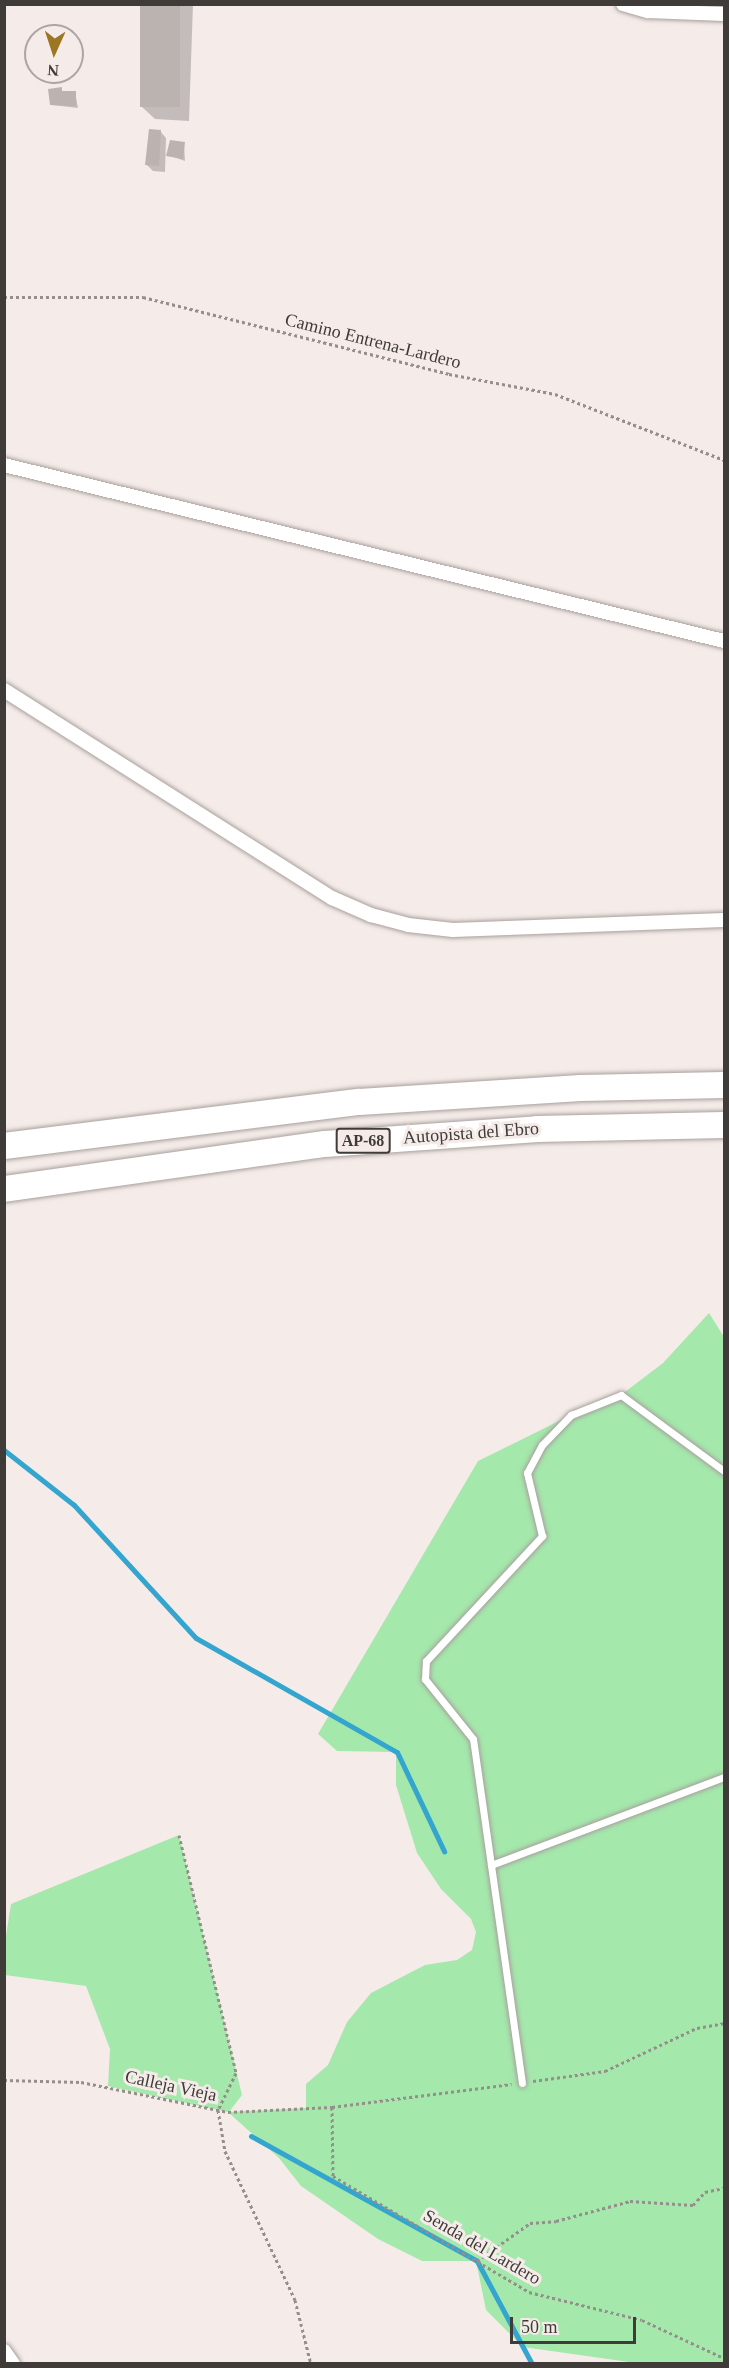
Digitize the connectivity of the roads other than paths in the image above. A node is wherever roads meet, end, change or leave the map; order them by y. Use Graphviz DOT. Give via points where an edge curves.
graph roads {
  1 [pos="623,4"];
  2 [pos="724,14"];
  3 [pos="4,465"];
  4 [pos="724,641"];
  5 [pos="4,690"];
  6 [pos="724,920"];
  7 [pos="724,1085"];
  8 [pos="724,1125"];
  9 [pos="4,1146"];
  10 [pos="4,1189"];
  11 [pos="724,1471"];
  12 [pos="724,1777"];
  13 [pos="491,1865"];
  14 [pos="522,2083"];
  15 [pos="4,2351"];
  16 [pos="12,2364"];
  1 -- 2 [label="street" via="648,11"];
  3 -- 4 [label="street"];
  5 -- 6 [label="street" via="332,898 371,915 408,925 453,930"];
  7 -- 9 [label="highway, AP-68" via="581,1088 358,1102"];
  8 -- 10 [label="highway, Autopista del Ebro / AP-68" via="583,1127 358,1141 201,1159"];
  11 -- 13 [label="lane" via="621,1395 571,1415 542,1445 527,1473 542,1536 426,1661 425,1679 473,1739"];
  12 -- 13 [label="lane"];
  13 -- 14 [label="lane"];
  15 -- 16 [label="street"];
}
